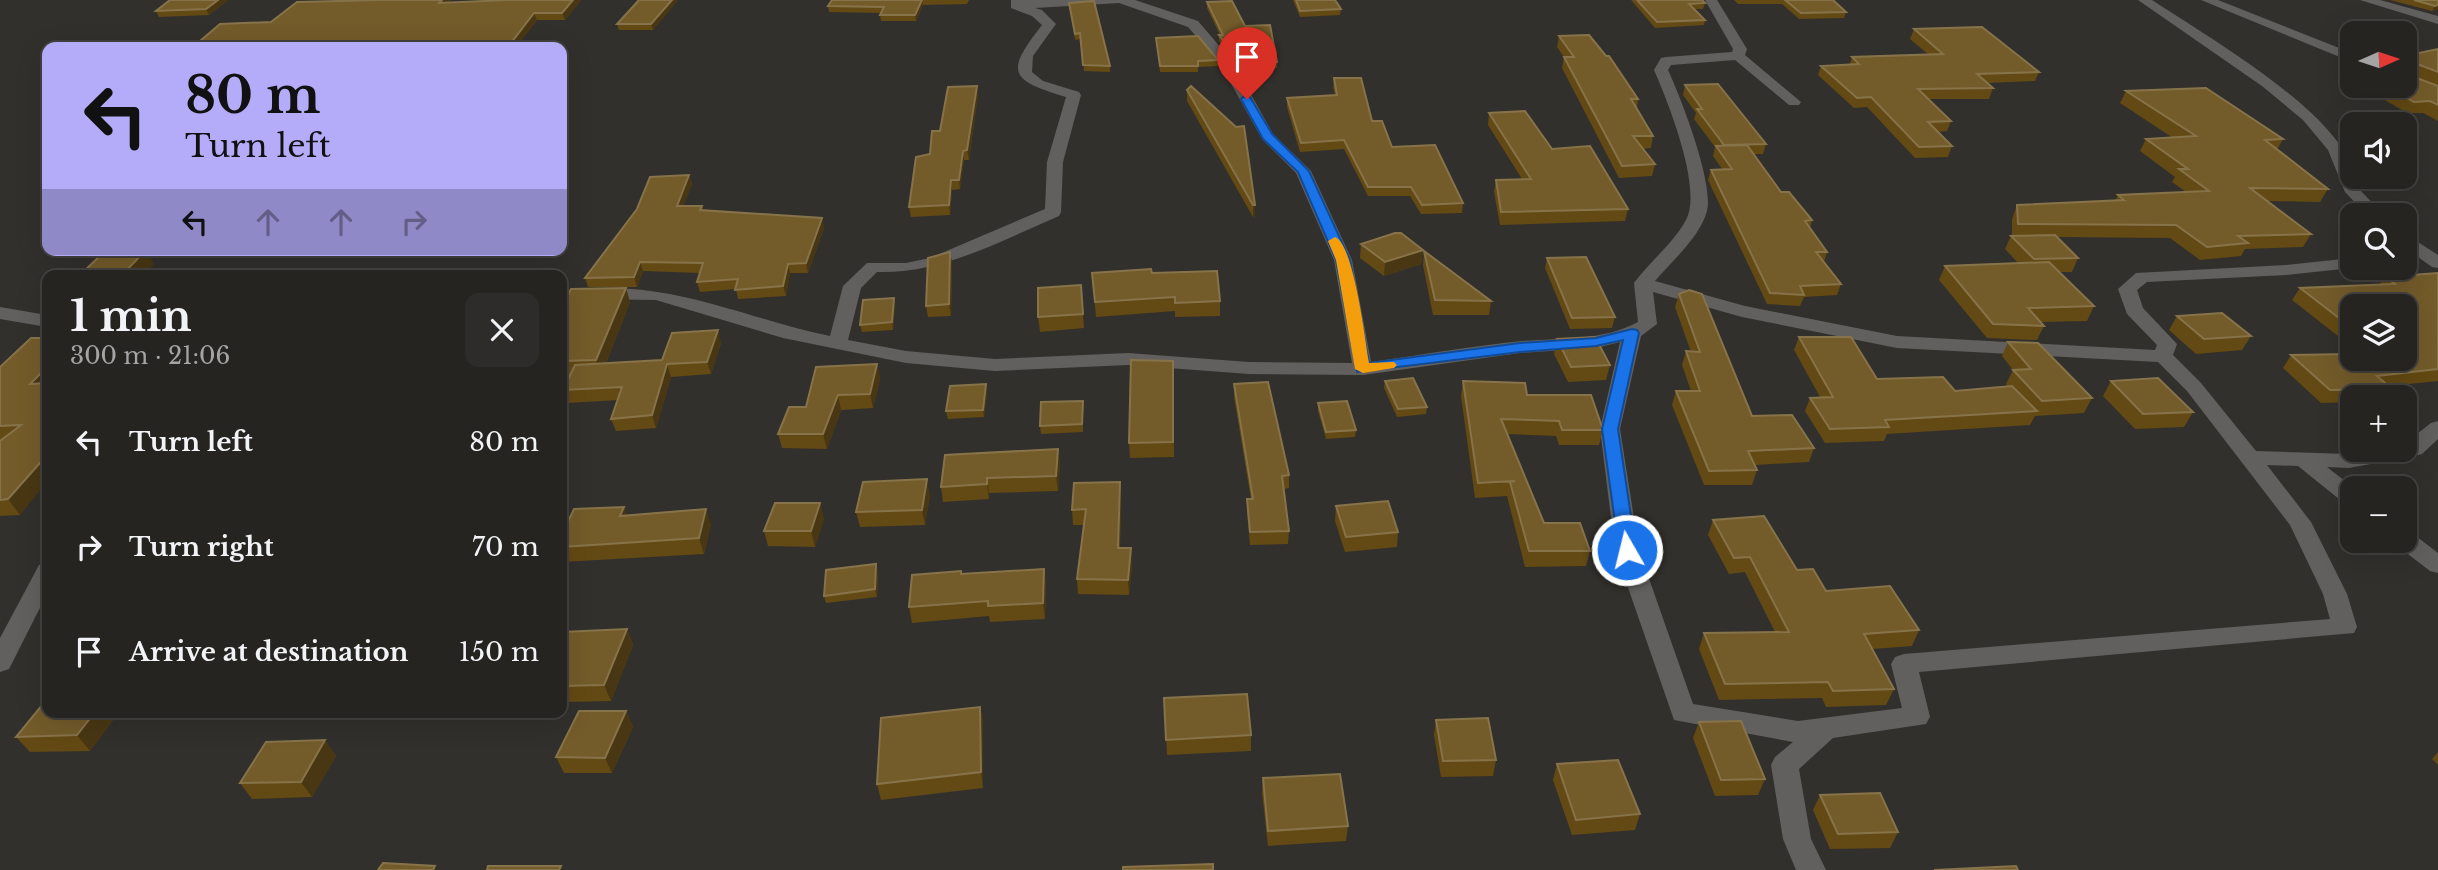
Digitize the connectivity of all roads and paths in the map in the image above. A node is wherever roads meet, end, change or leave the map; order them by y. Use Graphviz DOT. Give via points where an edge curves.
graph roads {
  1 [pos="1115,0"];
  2 [pos="1123,0"];
  3 [pos="1711,0"];
  4 [pos="2144,0"];
  5 [pos="2207,0"];
  6 [pos="2366,0"];
  7 [pos="1016,3"];
  8 [pos="2438,20"];
  9 [pos="2340,53"];
  10 [pos="1738,56"];
  11 [pos="1794,102"];
  12 [pos="2364,203"];
  13 [pos="2417,246"];
  14 [pos="2434,257"];
  15 [pos="2340,264"];
  16 [pos="1643,283"];
  17 [pos="567,298"];
  18 [pos="0,313"];
  19 [pos="42,320"];
  20 [pos="1632,333"];
  21 [pos="838,343"];
  22 [pos="2163,356"];
  23 [pos="1363,369"];
  24 [pos="2438,428"];
  25 [pos="2250,458"];
  26 [pos="2304,460"];
  27 [pos="2340,488"];
  28 [pos="2417,549"];
  29 [pos="2438,565"];
  30 [pos="42,579"];
  31 [pos="4,649"];
  32 [pos="1827,728"];
  33 [pos="1811,870"];
  1 -- 7 [label="street"];
  2 -- 23 [label="street" via="1193,24 1226,62 1267,136 1303,171 1343,260"];
  3 -- 10 [label="street" via="1740,48"];
  4 -- 12 [label="street" via="2267,83 2308,117 2335,149 2353,192"];
  5 -- 9 [label="street"];
  6 -- 8 [label="street"];
  7 -- 21 [label="street" via="1049,24 1025,58 1024,73 1030,81 1074,95 1055,162 1053,212 935,262 906,268 873,267 852,286"];
  10 -- 11 [label="street"];
  10 -- 16 [label="street" via="1666,61 1661,70 1696,170 1700,207 1691,226"];
  13 -- 14 [label="street"];
  15 -- 22 [label="street" via="2142,277 2127,289 2134,310 2167,344"];
  16 -- 20 [label="street" via="1648,324"];
  16 -- 22 [label="street" via="1742,312 1897,342"];
  17 -- 21 [label="street" via="657,295"];
  18 -- 19 [label="street"];
  20 -- 23 [label="street" via="1596,342 1520,347"];
  20 -- 32 [label="street" via="1610,429 1627,550 1683,713 1798,732"];
  21 -- 23 [label="street" via="906,357 995,365 1128,359 1249,368"];
  22 -- 25 [label="street"];
  24 -- 26 [label="street" via="2414,449 2349,461"];
  25 -- 26 [label="street"];
  25 -- 32 [label="street" via="2300,523 2335,594 2345,627 1904,663 1917,717"];
  26 -- 27 [label="street"];
  28 -- 29 [label="street"];
  30 -- 31 [label="street"];
  32 -- 33 [label="street" via="1785,765 1797,839"];
}
